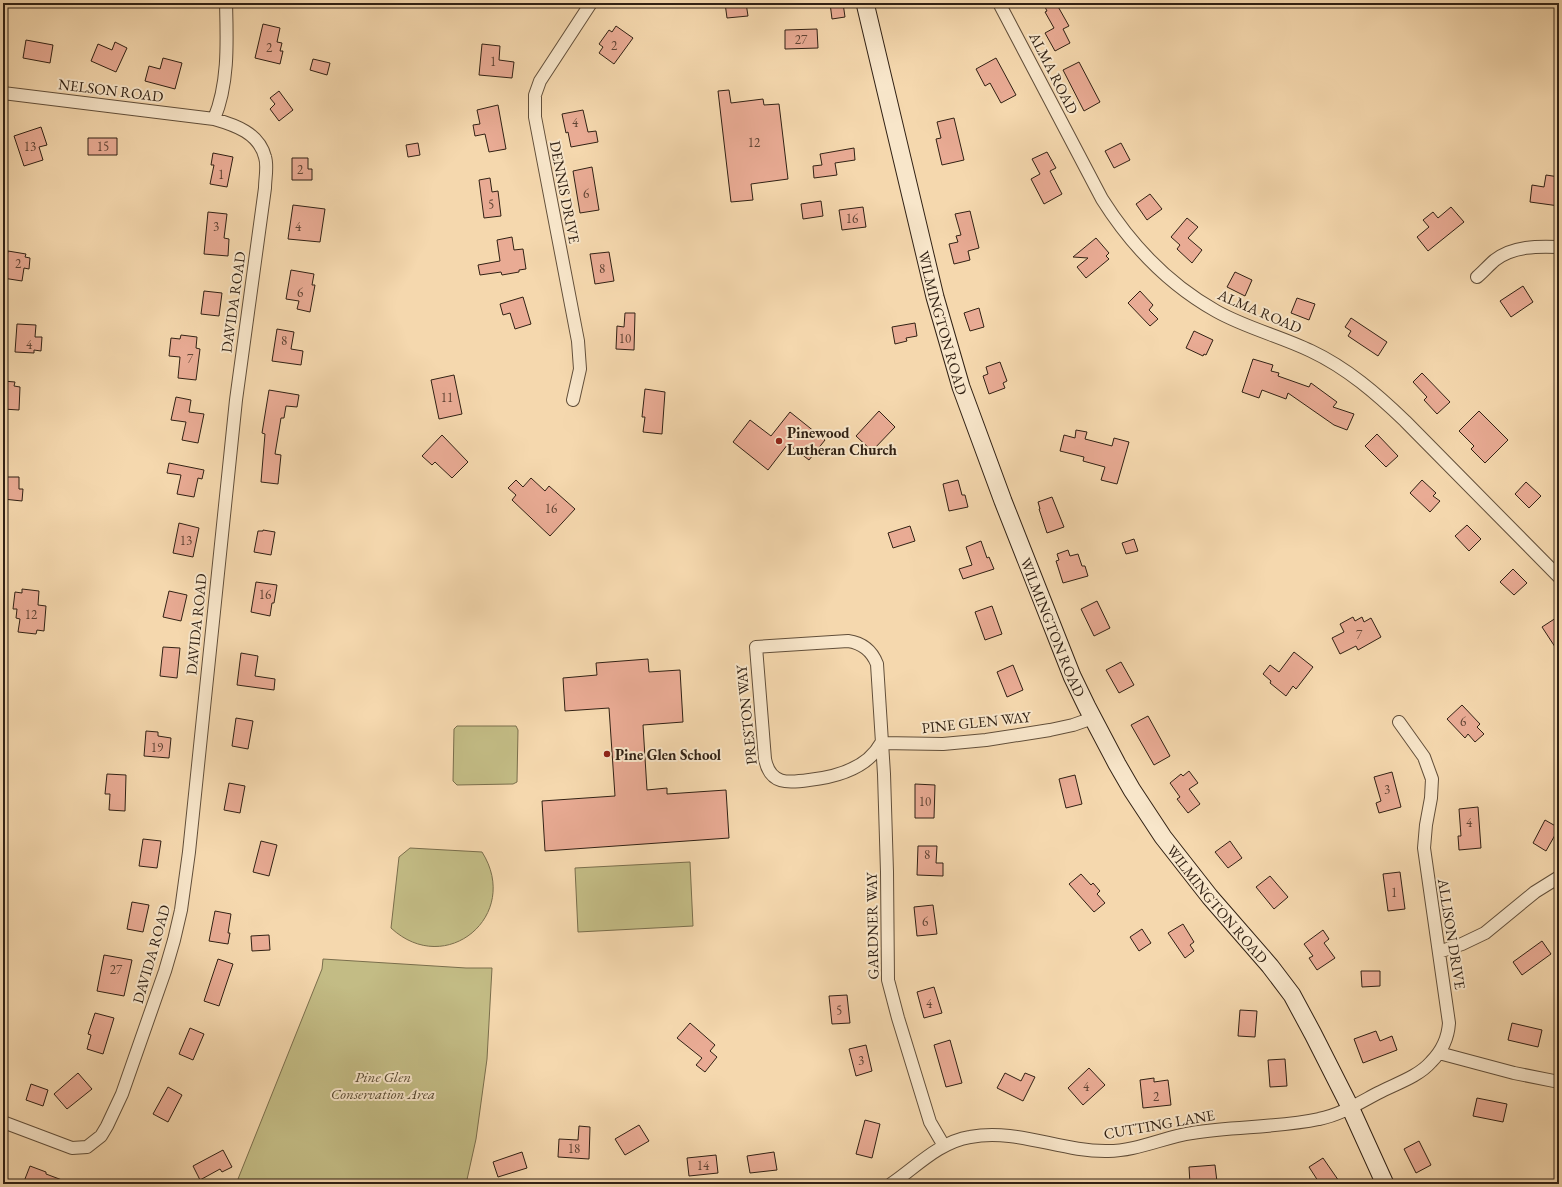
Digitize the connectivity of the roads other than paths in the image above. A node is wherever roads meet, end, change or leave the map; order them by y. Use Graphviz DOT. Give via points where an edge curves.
graph roads {
  1 [pos="226,3"];
  2 [pos="590,3"];
  3 [pos="865,3"];
  4 [pos="999,3"];
  5 [pos="3,93"];
  6 [pos="214,119"];
  7 [pos="1559,247"];
  8 [pos="1477,277"];
  9 [pos="573,400"];
  10 [pos="1559,577"];
  11 [pos="1093,718"];
  12 [pos="1400,722"];
  13 [pos="881,743"];
  14 [pos="1559,877"];
  15 [pos="1439,952"];
  16 [pos="1439,1053"];
  17 [pos="1559,1082"];
  18 [pos="1350,1107"];
  19 [pos="3,1122"];
  20 [pos="944,1146"];
  21 [pos="891,1184"];
  22 [pos="1385,1184"];
  1 -- 6 [label="street" via="224,84"];
  2 -- 9 [label="street, DENNIS DRIVE" via="543,74 534,102 534,117 578,340 580,371"];
  3 -- 11 [label="main road, WILMINGTON ROAD" via="935,297 961,388 1051,624 1072,676"];
  4 -- 10 [label="street, ALMA ROAD" via="1102,199 1120,226 1156,267 1215,311 1310,350 1352,375 1405,421"];
  5 -- 6 [label="street, NELSON ROAD"];
  6 -- 19 [label="street, DAVIDA ROAD" via="242,129 255,140 265,157 265,176 235,408 181,910 165,971 122,1094 101,1136 83,1148 72,1148"];
  7 -- 8 [label="street" via="1523,248 1506,253"];
  11 -- 13 [label="street, PINE GLEN WAY" via="1050,730 986,740 943,744"];
  11 -- 18 [label="main road, WILMINGTON ROAD" via="1132,790 1163,837 1292,995"];
  12 -- 15 [label="street, ALLISON DRIVE" via="1424,757 1432,779 1424,848"];
  13 -- 13 [label="street, PRESTON WAY" via="878,669 873,656 864,647 848,641 756,646 765,760 768,770 776,778 793,782 837,776 865,761"];
  13 -- 20 [label="street, GARDNER WAY" via="887,872 888,980 930,1122"];
  14 -- 15 [label="street" via="1530,896 1485,933"];
  15 -- 16 [label="street, ALLISON DRIVE" via="1449,1023"];
  16 -- 17 [label="street"];
  16 -- 18 [label="street, ALLISON DRIVE" via="1416,1073"];
  18 -- 20 [label="street, CUTTING LANE" via="1318,1120 1197,1132 1116,1151 1087,1150 999,1134 970,1137"];
  18 -- 22 [label="main road, WILMINGTON ROAD"];
  20 -- 21 [label="street, CUTTING LANE"];
}
